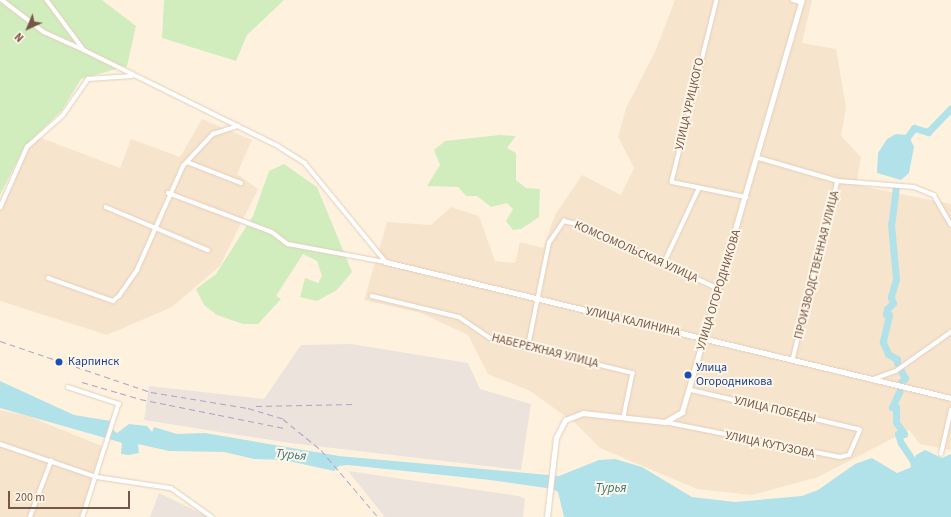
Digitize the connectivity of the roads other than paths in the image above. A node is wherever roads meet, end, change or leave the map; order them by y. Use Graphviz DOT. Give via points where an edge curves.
graph roads {
  1 [pos="2,0"];
  2 [pos="47,0"];
  3 [pos="716,0"];
  4 [pos="793,0"];
  5 [pos="802,1"];
  6 [pos="84,50"];
  7 [pos="133,76"];
  8 [pos="239,126"];
  9 [pos="758,158"];
  10 [pos="187,162"];
  11 [pos="838,181"];
  12 [pos="241,183"];
  13 [pos="699,188"];
  14 [pos="168,193"];
  15 [pos="747,197"];
  16 [pos="106,207"];
  17 [pos="0,208"];
  18 [pos="951,225"];
  19 [pos="154,228"];
  20 [pos="208,250"];
  21 [pos="386,262"];
  22 [pos="664,265"];
  23 [pos="48,278"];
  24 [pos="719,289"];
  25 [pos="372,296"];
  26 [pos="538,300"];
  27 [pos="951,332"];
  28 [pos="704,339"];
  29 [pos="528,346"];
  30 [pos="793,360"];
  31 [pos="873,380"];
  32 [pos="68,387"];
  33 [pos="690,390"];
  34 [pos="951,398"];
  35 [pos="951,410"];
  36 [pos="624,417"];
  37 [pos="665,422"];
  38 [pos="860,430"];
  39 [pos="0,444"];
  40 [pos="941,454"];
  41 [pos="51,461"];
  42 [pos="97,477"];
  43 [pos="30,517"];
  44 [pos="84,517"];
  45 [pos="212,517"];
  46 [pos="547,517"];
  1 -- 6 [label="street" via="44,32"];
  2 -- 6 [label="street"];
  3 -- 13 [label="street, УЛИЦА УРИЦКОГО" via="672,182"];
  4 -- 5 [label="street"];
  5 -- 9 [label="street, УЛИЦА ОГОРОДНИКОВА"];
  6 -- 7 [label="street"];
  7 -- 8 [label="street"];
  7 -- 17 [label="street" via="88,79 63,115 27,148"];
  8 -- 10 [label="street" via="213,134"];
  8 -- 21 [label="street" via="305,163"];
  9 -- 11 [label="street, ПРОИЗВОДСТВЕННАЯ УЛИЦА"];
  9 -- 15 [label="street, УЛИЦА ОГОРОДНИКОВА"];
  10 -- 12 [label="street"];
  10 -- 14 [label="street"];
  11 -- 18 [label="street" via="914,187 934,195"];
  11 -- 30 [label="street, ПРОИЗВОДСТВЕННАЯ УЛИЦА"];
  13 -- 15 [label="street, УЛИЦА УРИЦКОГО"];
  13 -- 22 [label="street"];
  14 -- 19 [label="street"];
  14 -- 21 [label="street" via="272,232 288,244"];
  15 -- 24 [label="street, УЛИЦА ОГОРОДНИКОВА"];
  16 -- 19 [label="street"];
  19 -- 20 [label="street"];
  19 -- 23 [label="street" via="137,270 113,301"];
  21 -- 26 [label="street, УЛИЦА КАЛИНИНА"];
  22 -- 24 [label="street, КОМСОМОЛЬСКАЯ УЛИЦА"];
  22 -- 26 [label="street, КОМСОМОЛЬСКАЯ УЛИЦА" via="581,225 564,221 549,243"];
  24 -- 28 [label="street, УЛИЦА ОГОРОДНИКОВА"];
  25 -- 29 [label="street, НАБЕРЕЖНАЯ УЛИЦА" via="459,318 478,333"];
  26 -- 28 [label="street, УЛИЦА КАЛИНИНА"];
  26 -- 29 [label="street, КОМСОМОЛЬСКАЯ УЛИЦА"];
  27 -- 31 [label="street" via="896,370"];
  28 -- 30 [label="street, УЛИЦА КАЛИНИНА"];
  28 -- 33 [label="street, УЛИЦА ОГОРОДНИКОВА"];
  29 -- 36 [label="street, НАБЕРЕЖНАЯ УЛИЦА" via="633,373"];
  30 -- 31 [label="street, УЛИЦА КАЛИНИНА"];
  31 -- 34 [label="street, УЛИЦА КАЛИНИНА"];
  32 -- 42 [label="street" via="119,404"];
  33 -- 37 [label="street, УЛИЦА ОГОРОДНИКОВА" via="682,412"];
  33 -- 38 [label="street, УЛИЦА ПОБЕДЫ"];
  35 -- 40 [label="street"];
  36 -- 37 [label="street"];
  36 -- 46 [label="street" via="583,413 565,420 556,438"];
  37 -- 38 [label="street, УЛИЦА КУТУЗОВА" via="840,457 849,455"];
  39 -- 41 [label="street"];
  41 -- 42 [label="street"];
  41 -- 43 [label="street"];
  42 -- 44 [label="street"];
  42 -- 45 [label="street" via="171,488"];
}
